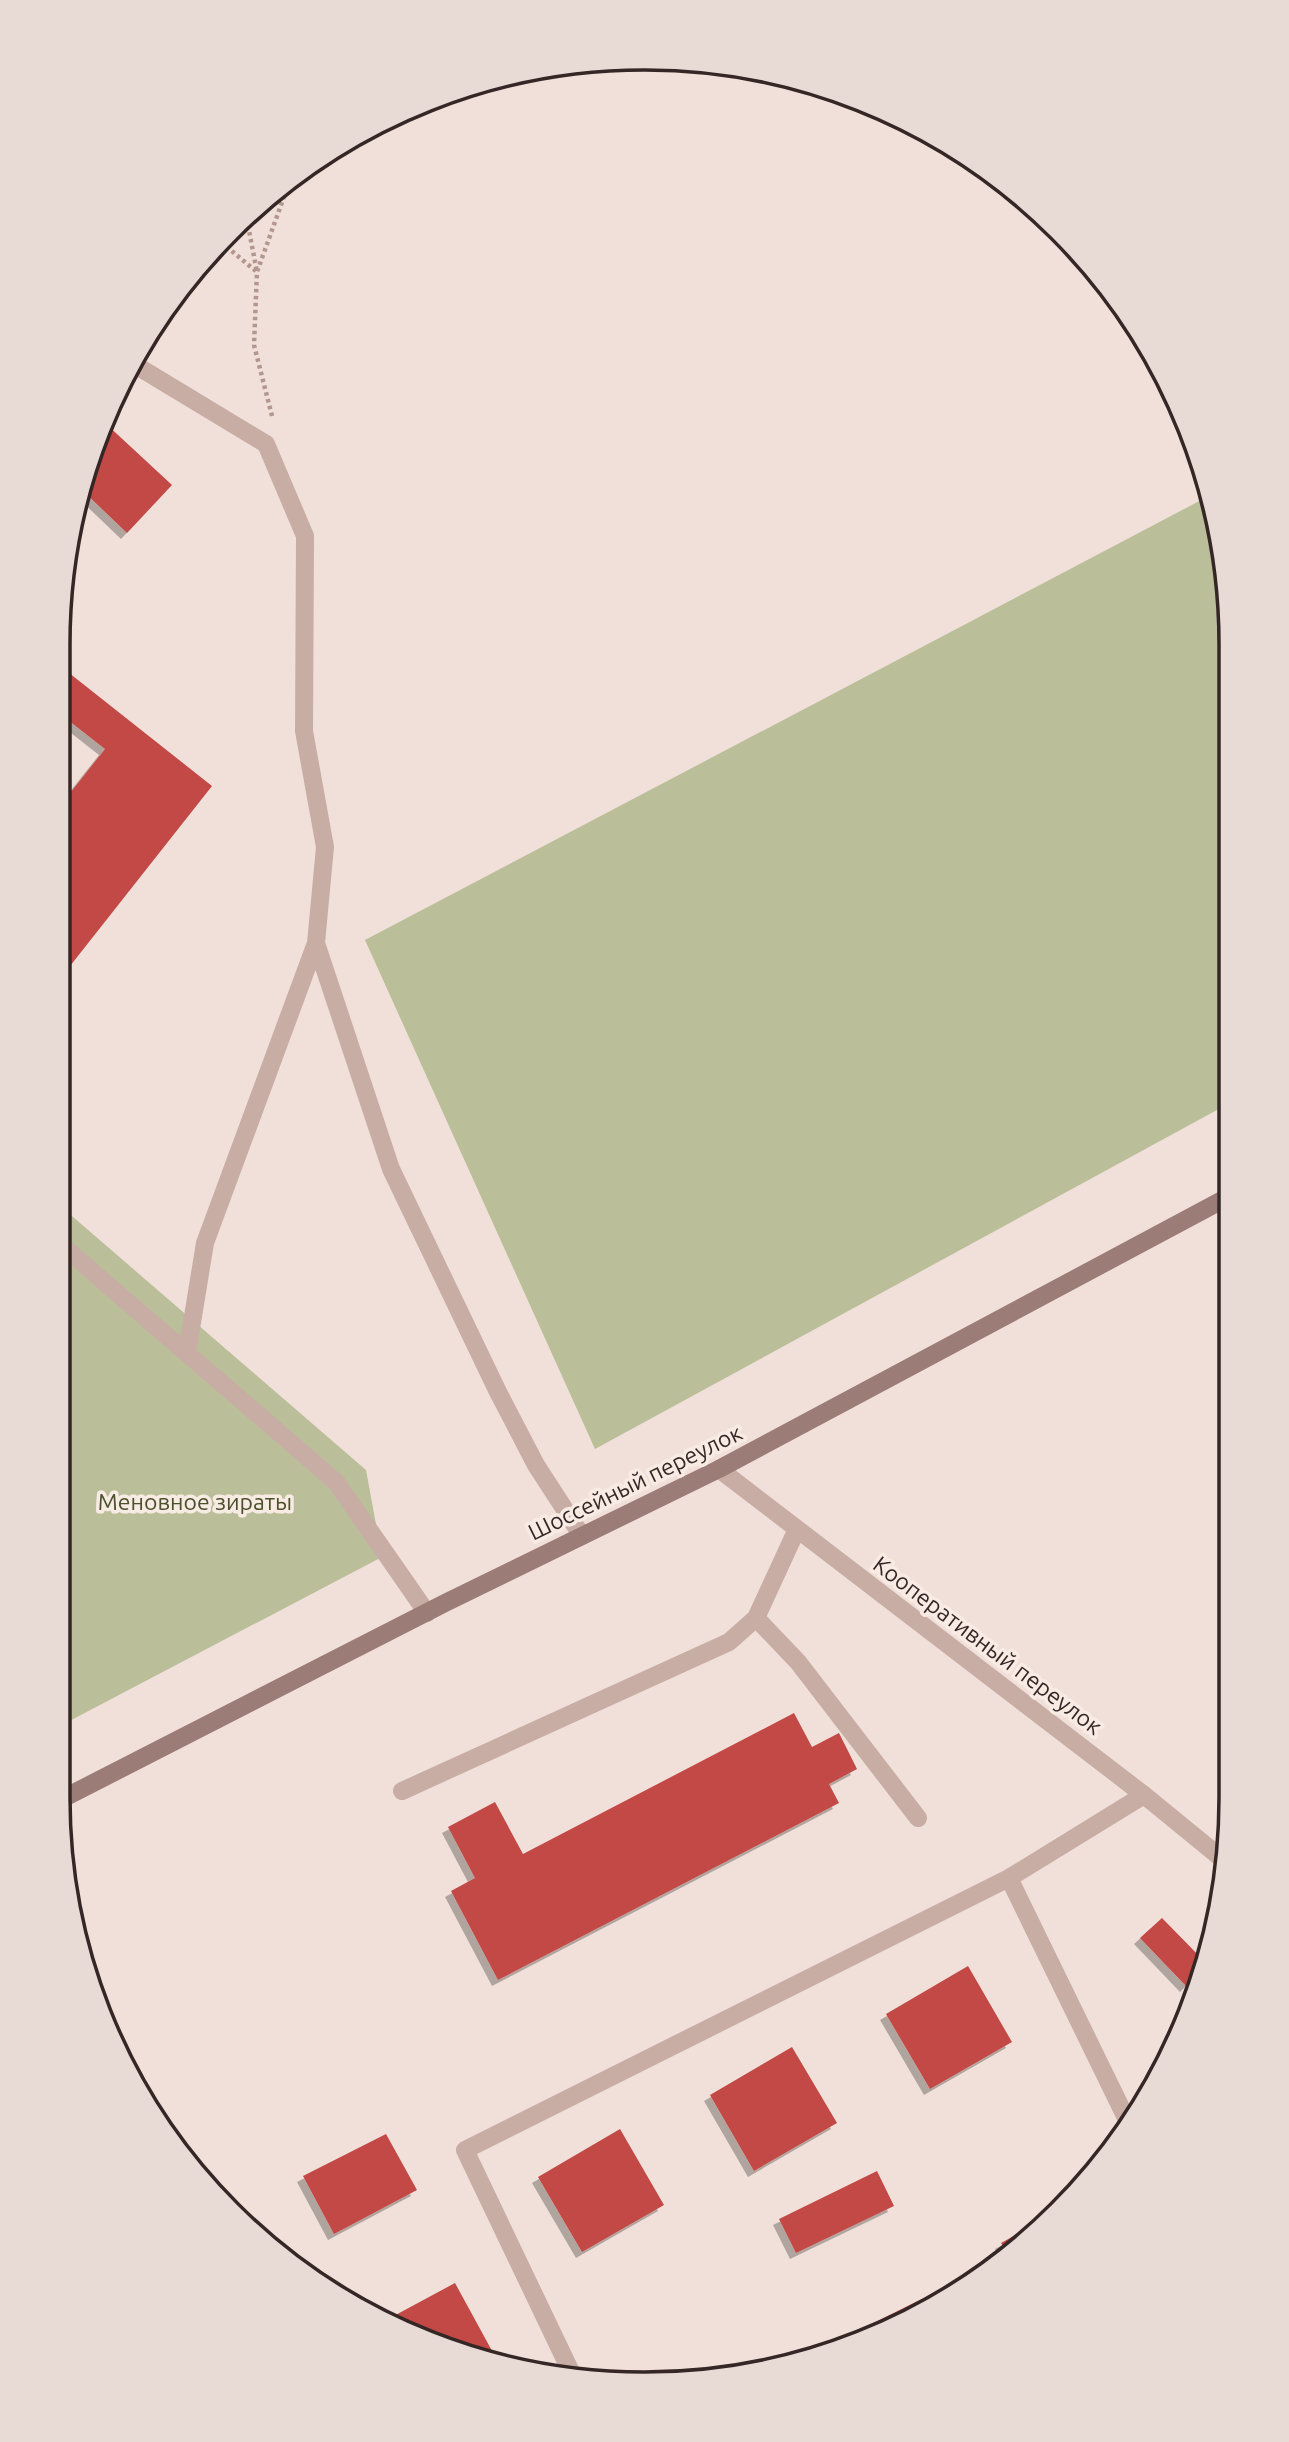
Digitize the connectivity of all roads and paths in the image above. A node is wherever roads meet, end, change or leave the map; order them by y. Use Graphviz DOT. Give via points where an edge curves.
graph roads {
  1 [pos="283,199"];
  2 [pos="249,229"];
  3 [pos="229,248"];
  4 [pos="257,272"];
  5 [pos="141,368"];
  6 [pos="274,422"];
  7 [pos="316,943"];
  8 [pos="1219,1202"];
  9 [pos="70,1252"];
  10 [pos="187,1353"];
  11 [pos="719,1469"];
  12 [pos="797,1529"];
  13 [pos="582,1536"];
  14 [pos="427,1612"];
  15 [pos="756,1618"];
  16 [pos="402,1791"];
  17 [pos="70,1795"];
  18 [pos="1144,1796"];
  19 [pos="918,1818"];
  20 [pos="1216,1854"];
  21 [pos="1009,1878"];
  22 [pos="1124,2114"];
  23 [pos="568,2367"];
  1 -- 4 [label="path"];
  2 -- 4 [label="path"];
  3 -- 4 [label="path"];
  4 -- 6 [label="path" via="254,345"];
  5 -- 7 [label="street" via="266,444 305,536 304,731 325,847"];
  7 -- 10 [label="street" via="205,1243"];
  7 -- 13 [label="street" via="391,1169 498,1392 536,1465"];
  8 -- 11 [label="main road, Шоссейный переулок"];
  9 -- 10 [label="street"];
  10 -- 14 [label="street" via="336,1482"];
  11 -- 12 [label="street, Кооперативный переулок"];
  11 -- 13 [label="main road, Шоссейный переулок"];
  12 -- 15 [label="street"];
  12 -- 18 [label="street, Кооперативный переулок"];
  13 -- 14 [label="main road, Шоссейный переулок"];
  14 -- 17 [label="main road, Шоссейный переулок"];
  15 -- 16 [label="street" via="729,1642"];
  15 -- 19 [label="street" via="798,1662"];
  18 -- 20 [label="street, Кооперативный переулок"];
  18 -- 21 [label="street"];
  21 -- 22 [label="street"];
  21 -- 23 [label="street" via="465,2150"];
}
